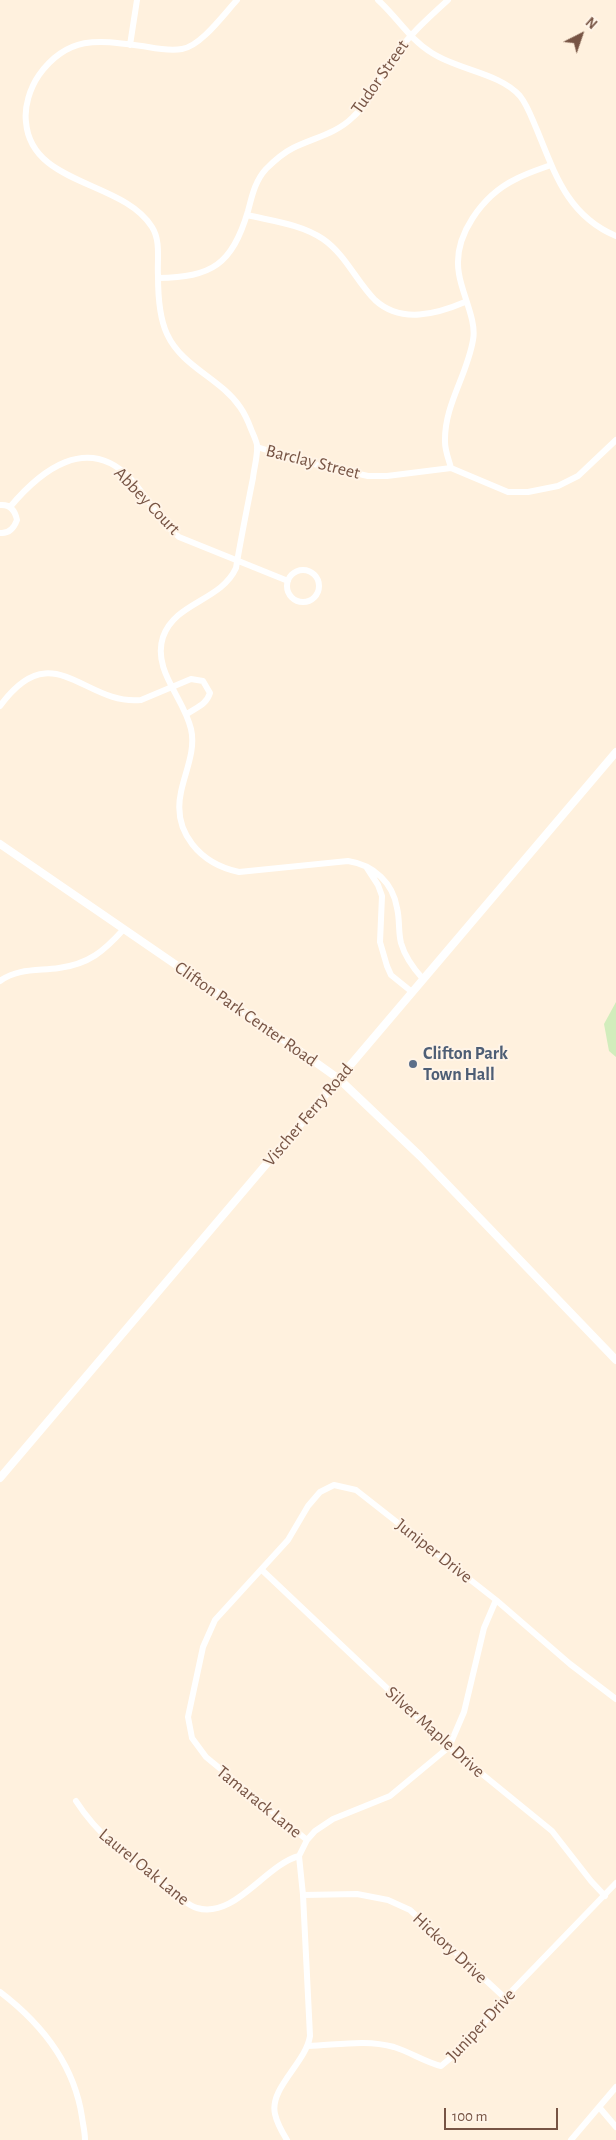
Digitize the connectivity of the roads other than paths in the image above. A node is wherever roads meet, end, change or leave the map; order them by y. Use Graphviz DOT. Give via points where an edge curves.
graph roads {
  1 [pos="137,0"];
  2 [pos="237,0"];
  3 [pos="378,0"];
  4 [pos="448,0"];
  5 [pos="410,35"];
  6 [pos="130,45"];
  7 [pos="551,165"];
  8 [pos="247,215"];
  9 [pos="616,236"];
  10 [pos="158,278"];
  11 [pos="465,302"];
  12 [pos="616,440"];
  13 [pos="257,447"];
  14 [pos="451,468"];
  15 [pos="0,504"];
  16 [pos="10,507"];
  17 [pos="0,533"];
  18 [pos="237,561"];
  19 [pos="288,581"];
  20 [pos="172,686"];
  21 [pos="0,706"];
  22 [pos="187,714"];
  23 [pos="616,752"];
  24 [pos="0,844"];
  25 [pos="366,867"];
  26 [pos="123,930"];
  27 [pos="423,979"];
  28 [pos="0,981"];
  29 [pos="412,992"];
  30 [pos="339,1080"];
  31 [pos="616,1360"];
  32 [pos="0,1478"];
  33 [pos="262,1570"];
  34 [pos="496,1600"];
  35 [pos="616,1699"];
  36 [pos="449,1747"];
  37 [pos="76,1801"];
  38 [pos="306,1840"];
  39 [pos="299,1856"];
  40 [pos="616,1884"];
  41 [pos="303,1896"];
  42 [pos="605,1896"];
  43 [pos="0,1992"];
  44 [pos="505,1998"];
  45 [pos="308,2046"];
  46 [pos="616,2087"];
  47 [pos="599,2107"];
  48 [pos="616,2127"];
  49 [pos="84,2140"];
  50 [pos="287,2140"];
  51 [pos="570,2140"];
  1 -- 6 [label="street"];
  2 -- 6 [label="street" via="195,44 167,50"];
  3 -- 5 [label="street"];
  4 -- 5 [label="street, Tudor Street"];
  5 -- 7 [label="street" via="430,53 445,61 511,88 526,105"];
  5 -- 8 [label="street, Tudor Street" via="353,118 323,137 292,148 264,172 256,183"];
  6 -- 10 [label="street" via="81,42 56,58 39,75 30,92 25,115 26,132 32,146 51,165 119,199 152,227 158,247"];
  7 -- 9 [label="street" via="568,198 596,226"];
  7 -- 11 [label="street" via="515,179 479,209 468,228 458,261"];
  8 -- 10 [label="street, Tudor Street" via="228,254 214,268 187,277"];
  8 -- 11 [label="street" via="311,232 324,240 350,266 376,300 388,308 427,315 444,312"];
  10 -- 13 [label="street" via="167,334 180,355 239,405"];
  11 -- 14 [label="street" via="474,334 445,427"];
  12 -- 14 [label="street, Barclay Street" via="578,476 544,490 508,492"];
  13 -- 14 [label="street, Barclay Street" via="315,465 368,476"];
  13 -- 18 [label="street"];
  15 -- 16 [label="street"];
  16 -- 17 [label="street" via="16,515 15,525 8,532"];
  16 -- 18 [label="street, Abbey Court" via="46,472 61,464 92,457 120,469 166,526 179,537"];
  18 -- 19 [label="street, Abbey Court"];
  18 -- 20 [label="street" via="232,576 224,585 181,613 166,629 160,659"];
  19 -- 19 [label="street" via="288,591 298,601 313,598 318,590 319,584 314,575 305,570 294,572"];
  20 -- 21 [label="street" via="133,701 72,678 36,674 19,684"];
  20 -- 22 [label="street"];
  20 -- 22 [label="street" via="191,679 203,681 210,692 204,704"];
  22 -- 25 [label="street" via="192,739 180,794 180,813 189,839 204,858 224,869 239,872 348,861"];
  23 -- 27 [label="street, Vischer Ferry Road"];
  24 -- 26 [label="street, Clifton Park Center Road"];
  25 -- 27 [label="street" via="384,878 391,887 398,909 404,952"];
  25 -- 29 [label="street" via="382,896 380,942 387,966 391,975"];
  26 -- 28 [label="street" via="100,954 86,960 66,967 18,972"];
  26 -- 30 [label="street, Clifton Park Center Road" via="252,1016"];
  27 -- 29 [label="street, Vischer Ferry Road"];
  29 -- 30 [label="street, Vischer Ferry Road"];
  30 -- 31 [label="street, Clifton Park Center Road" via="420,1156"];
  30 -- 32 [label="street, Vischer Ferry Road"];
  33 -- 34 [label="street, Juniper Drive" via="288,1540 308,1506 320,1492 334,1485 356,1490"];
  33 -- 36 [label="street, Silver Maple Drive"];
  33 -- 38 [label="street, Tamarack Lane" via="215,1620 203,1647 188,1717 192,1738 206,1758"];
  34 -- 35 [label="street, Juniper Drive"];
  34 -- 36 [label="street" via="484,1628 464,1712"];
  36 -- 38 [label="street" via="390,1796 333,1819"];
  36 -- 42 [label="street, Silver Maple Drive" via="552,1831"];
  37 -- 39 [label="street, Laurel Oak Lane" via="106,1838 196,1908 211,1910 229,1904 283,1863"];
  38 -- 39 [label="street, Tamarack Lane"];
  39 -- 41 [label="street, Tamarack Lane"];
  40 -- 42 [label="street, Juniper Drive"];
  41 -- 44 [label="street, Hickory Drive" via="357,1894 388,1900 410,1910"];
  41 -- 45 [label="street, Tamarack Lane"];
  42 -- 44 [label="street, Juniper Drive"];
  43 -- 49 [label="street" via="43,2031 62,2058 79,2099"];
  44 -- 45 [label="street, Juniper Drive" via="459,2052 442,2066 395,2048 371,2043"];
  45 -- 50 [label="street" via="279,2092 275,2105 275,2114"];
  46 -- 47 [label="street"];
  47 -- 48 [label="street"];
  47 -- 51 [label="street"];
}
